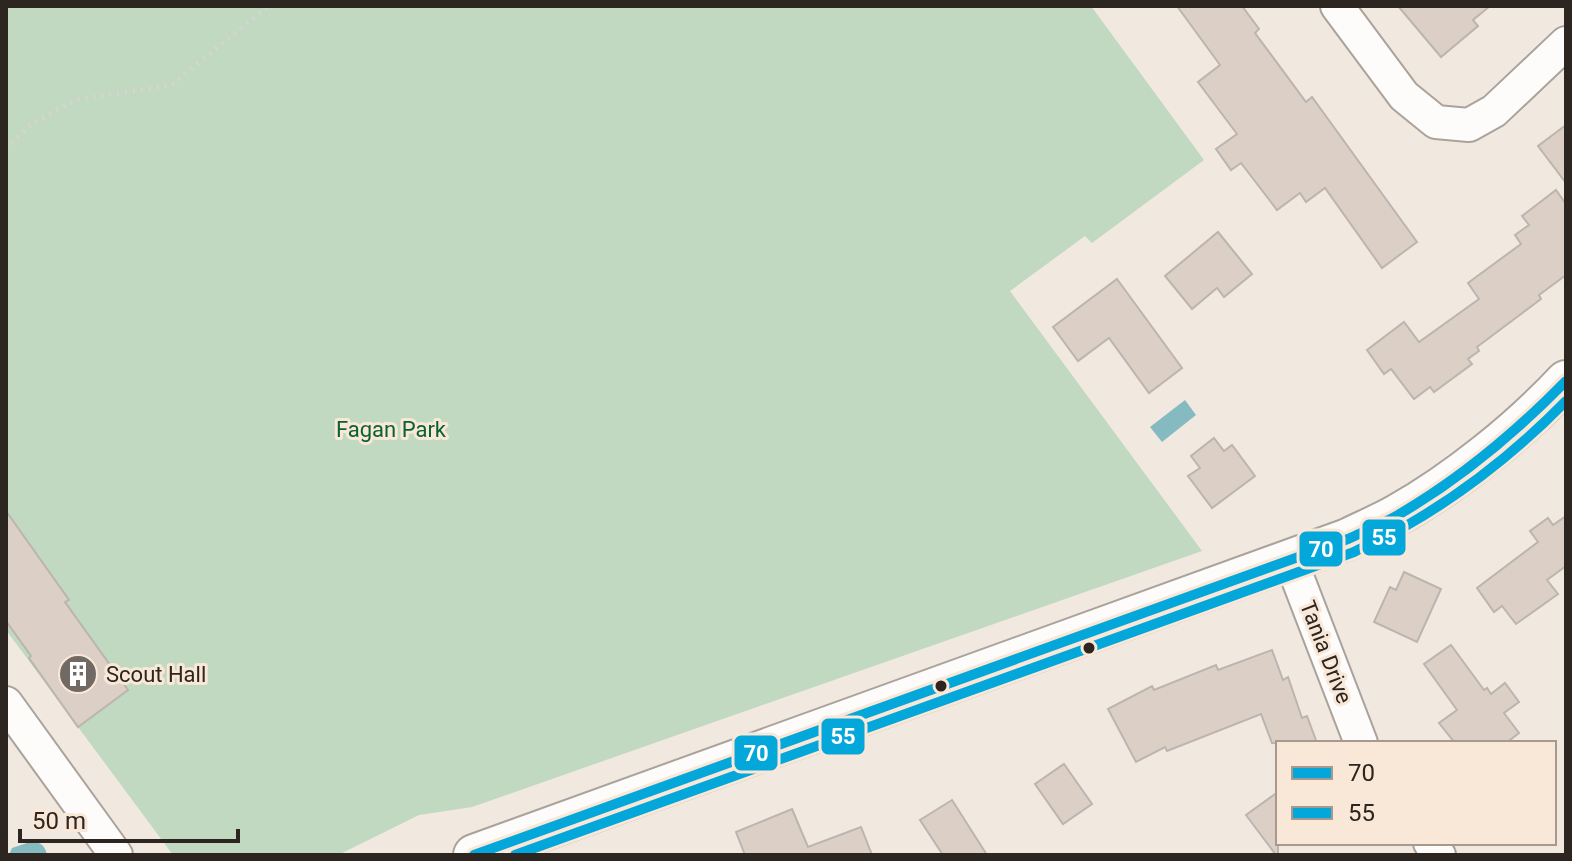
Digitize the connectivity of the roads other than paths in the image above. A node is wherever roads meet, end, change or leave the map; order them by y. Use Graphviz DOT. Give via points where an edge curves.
graph roads {
  1 [pos="1337,6"];
  2 [pos="1566,43"];
  3 [pos="1566,381"];
  4 [pos="1291,561"];
  5 [pos="6,703"];
  6 [pos="1360,741"];
  7 [pos="116,855"];
  8 [pos="474,855"];
  1 -- 2 [label="street" via="1404,96 1436,122 1469,125 1494,111"];
  3 -- 4 [label="main road" via="1447,483 1373,527"];
  4 -- 6 [label="street, Tania Drive"];
  4 -- 8 [label="main road"];
  5 -- 7 [label="street"];
}
